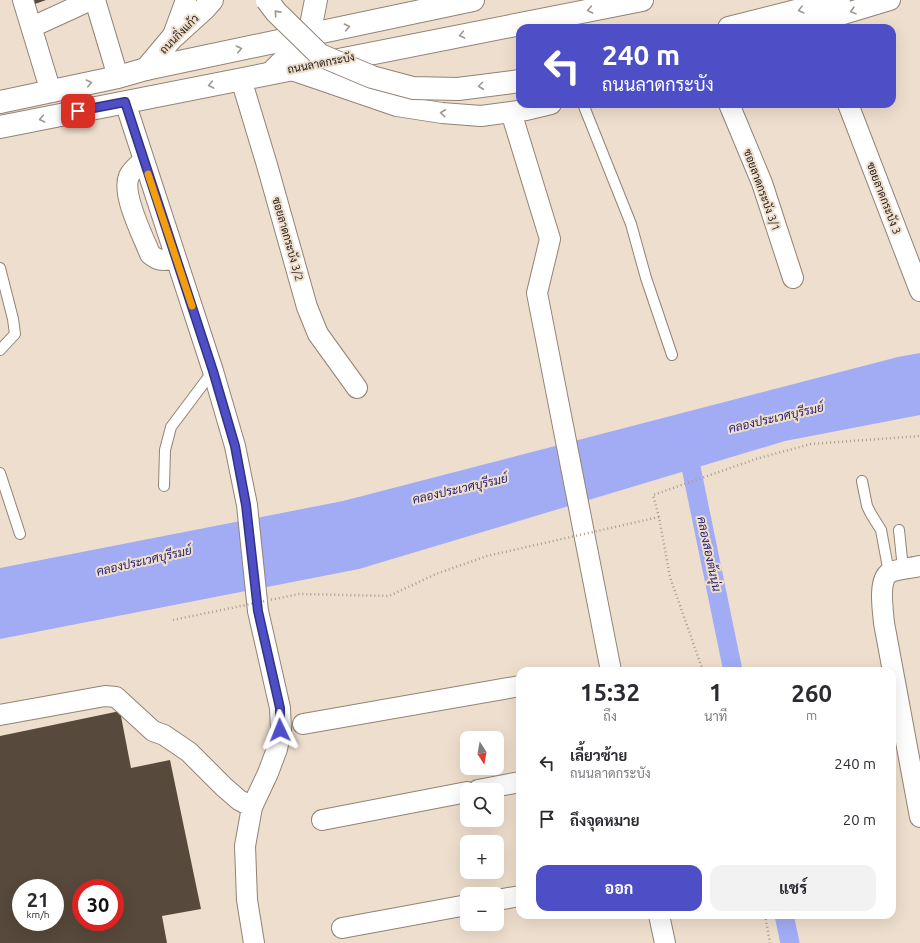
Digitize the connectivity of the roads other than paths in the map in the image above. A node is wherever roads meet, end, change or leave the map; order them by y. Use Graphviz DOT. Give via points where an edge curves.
graph roads {
  1 [pos="23,0"];
  2 [pos="91,0"];
  3 [pos="95,0"];
  4 [pos="186,0"];
  5 [pos="212,0"];
  6 [pos="267,0"];
  7 [pos="316,0"];
  8 [pos="473,0"];
  9 [pos="642,0"];
  10 [pos="839,0"];
  11 [pos="890,0"];
  12 [pos="520,24"];
  13 [pos="745,24"];
  14 [pos="821,24"];
  15 [pos="516,25"];
  16 [pos="32,27"];
  17 [pos="309,35"];
  18 [pos="172,38"];
  19 [pos="146,69"];
  20 [pos="281,71"];
  21 [pos="118,77"];
  22 [pos="241,79"];
  23 [pos="516,81"];
  24 [pos="51,92"];
  25 [pos="0,102"];
  26 [pos="125,102"];
  27 [pos="531,108"];
  28 [pos="585,108"];
  29 [pos="731,108"];
  30 [pos="850,108"];
  31 [pos="511,112"];
  32 [pos="0,127"];
  33 [pos="144,160"];
  34 [pos="176,259"];
  35 [pos="0,268"];
  36 [pos="793,278"];
  37 [pos="920,292"];
  38 [pos="0,350"];
  39 [pos="672,355"];
  40 [pos="213,371"];
  41 [pos="357,388"];
  42 [pos="0,473"];
  43 [pos="862,482"];
  44 [pos="164,486"];
  45 [pos="899,530"];
  46 [pos="20,534"];
  47 [pos="904,569"];
  48 [pos="608,667"];
  49 [pos="892,667"];
  50 [pos="516,687"];
  51 [pos="896,688"];
  52 [pos="0,715"];
  53 [pos="303,724"];
  54 [pos="516,783"];
  55 [pos="504,785"];
  56 [pos="460,793"];
  57 [pos="252,807"];
  58 [pos="920,817"];
  59 [pos="322,820"];
  60 [pos="516,897"];
  61 [pos="504,899"];
  62 [pos="460,906"];
  63 [pos="660,919"];
  64 [pos="342,928"];
  65 [pos="254,943"];
  66 [pos="665,943"];
  1 -- 16 [label="street"];
  2 -- 16 [label="street"];
  3 -- 21 [label="street"];
  4 -- 18 [label="street"];
  5 -- 18 [label="main road, ถนนกิ่งแก้ว"];
  23 -- 6 [label="main road, one-way, bridge" via="458,89 413,88 372,78 320,55"];
  7 -- 17 [label="main road"];
  17 -- 8 [label="main road, one-way"];
  9 -- 12 [label="main road, ถนนลาดกระบัง, one-way"];
  10 -- 13 [label="main road, one-way"];
  11 -- 14 [label="street, one-way"];
  15 -- 20 [label="main road, ถนนลาดกระบัง, one-way"];
  16 -- 24 [label="street"];
  19 -- 17 [label="main road, one-way"];
  17 -- 20 [label="main road"];
  18 -- 19 [label="main road, ถนนกิ่งแก้ว"];
  19 -- 21 [label="main road"];
  20 -- 22 [label="main road, ถนนลาดกระบัง"];
  31 -- 20 [label="street, one-way" via="481,116 397,106"];
  24 -- 21 [label="main road, one-way"];
  22 -- 26 [label="main road, ถนนลาดกระบัง, one-way"];
  22 -- 41 [label="street, ซอยลาดกระบัง 3/2" via="318,334"];
  24 -- 25 [label="main road"];
  26 -- 32 [label="main road, ถนนลาดกระบัง, one-way"];
  26 -- 33 [label="street"];
  27 -- 31 [label="street"];
  28 -- 39 [label="lane" via="631,224"];
  29 -- 36 [label="street, ซอยลาดกระบัง 3/1" via="762,183"];
  30 -- 37 [label="street, ซอยลาดกระบัง 3"];
  31 -- 48 [label="street" via="550,239 537,293"];
  33 -- 34 [label="street"];
  33 -- 34 [label="street" via="129,176 126,190 150,254 155,259"];
  34 -- 40 [label="street"];
  35 -- 38 [label="lane" via="15,334"];
  40 -- 44 [label="lane" via="171,427 165,450"];
  40 -- 57 [label="street" via="235,446 246,505 258,611 280,708 277,749"];
  42 -- 46 [label="lane"];
  43 -- 47 [label="lane" via="867,506"];
  45 -- 47 [label="lane"];
  47 -- 49 [label="street" via="885,579 883,586 884,623"];
  50 -- 53 [label="street"];
  51 -- 58 [label="street"];
  52 -- 57 [label="street" via="105,696 116,697 153,731 164,735 189,752 224,787"];
  54 -- 55 [label="street"];
  56 -- 59 [label="street"];
  57 -- 65 [label="street" via="245,846 245,870"];
  60 -- 61 [label="street"];
  62 -- 64 [label="street"];
  63 -- 66 [label="street"];
}
